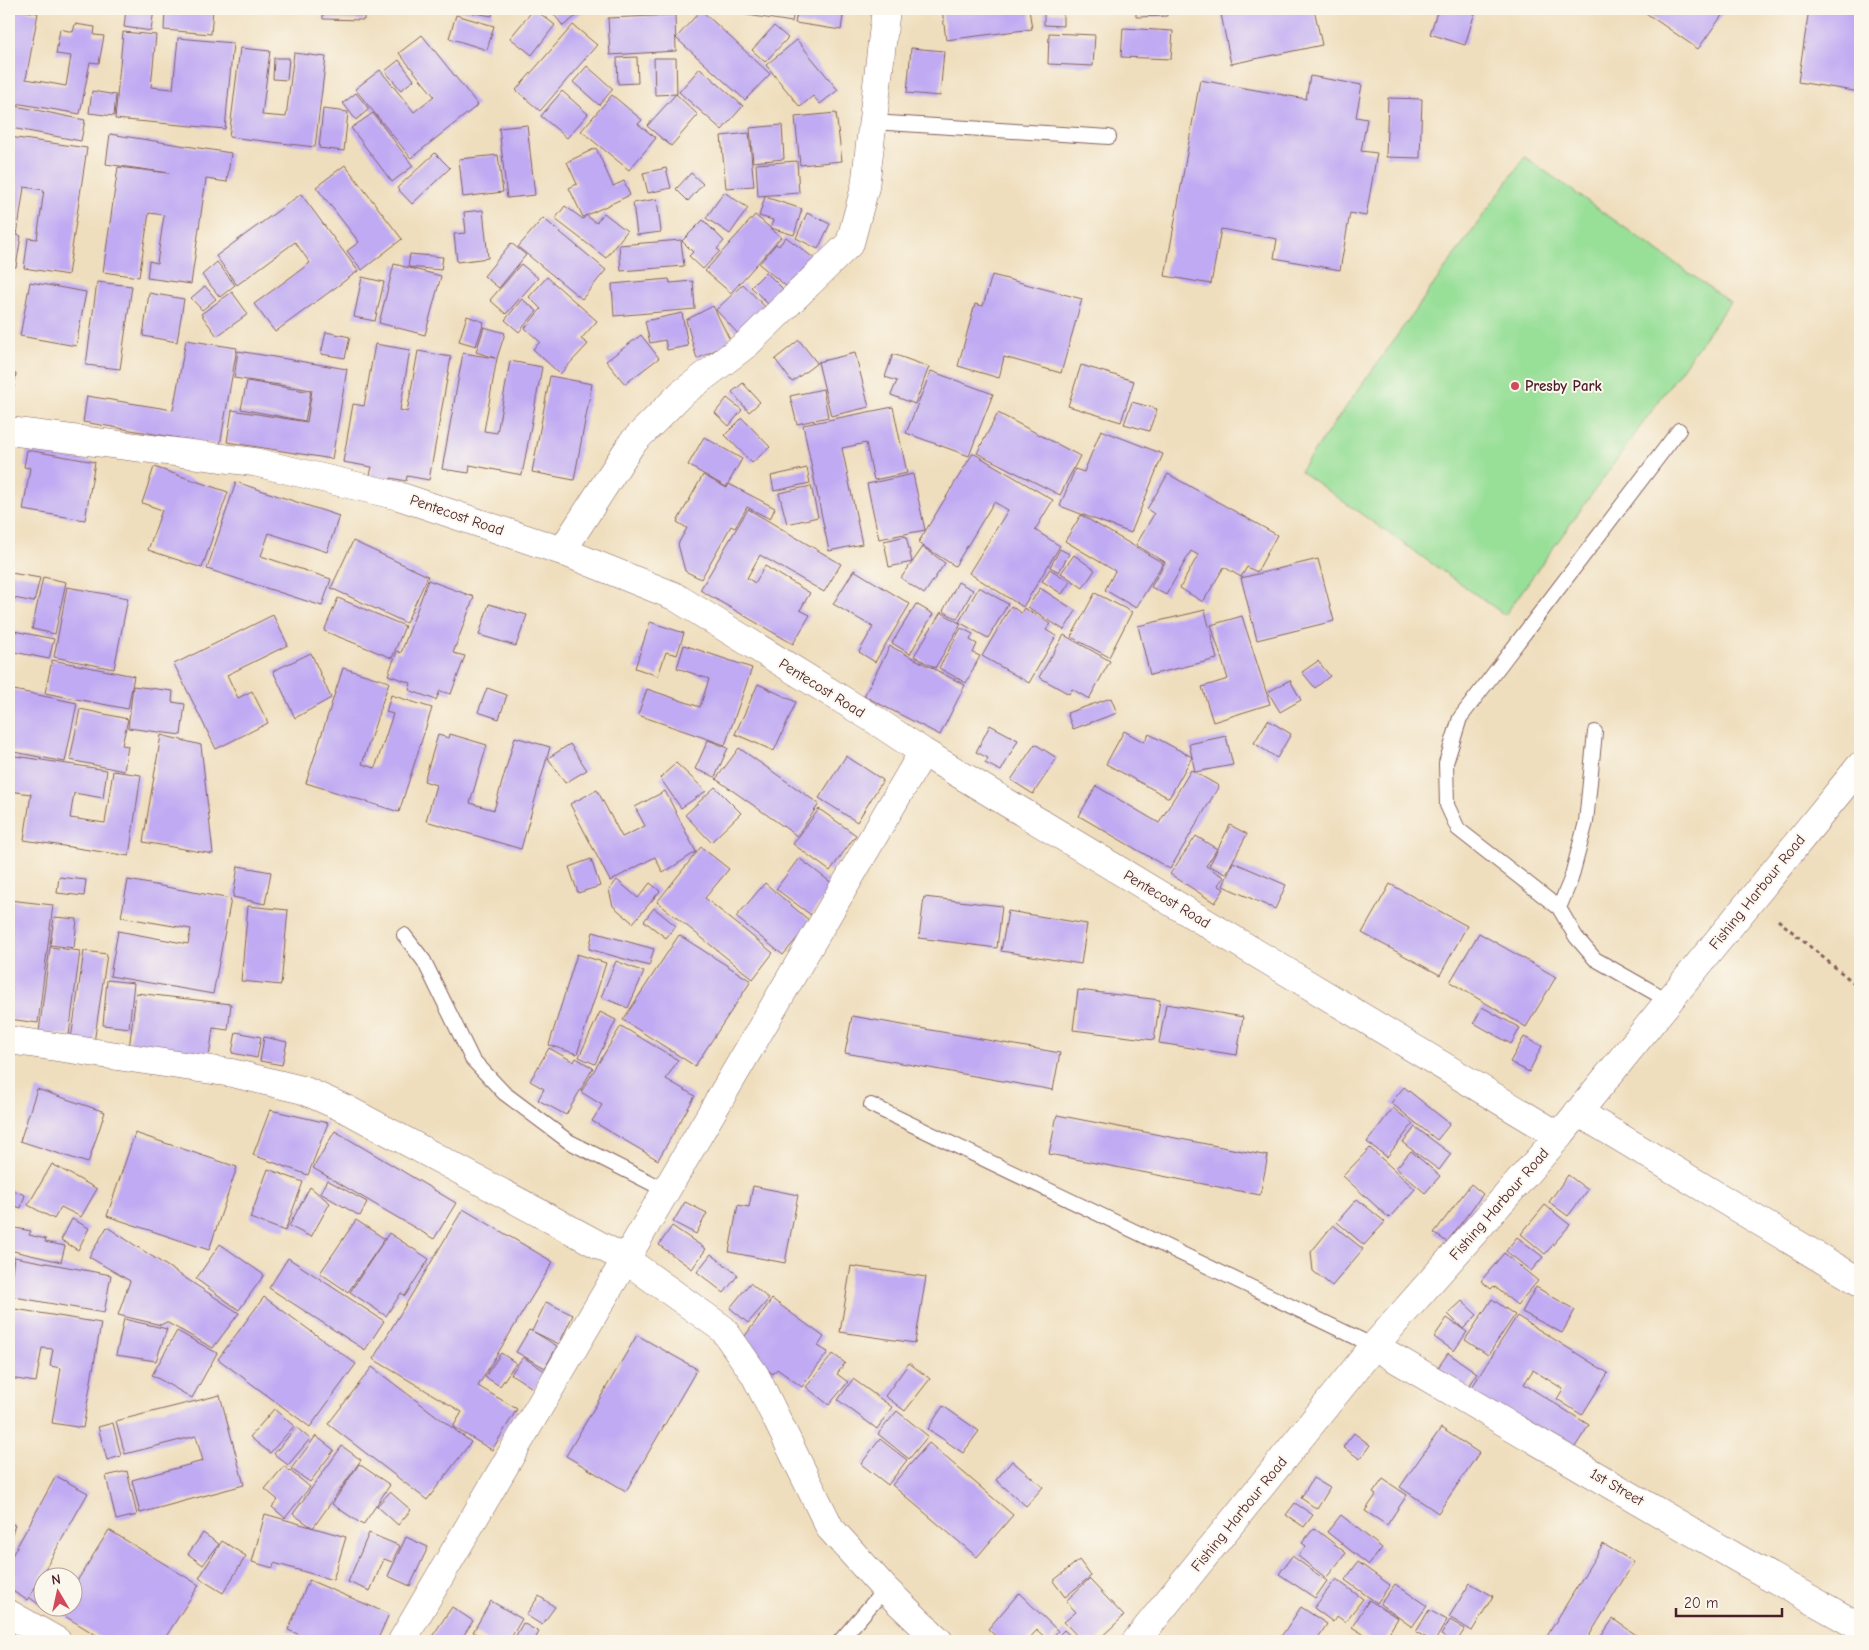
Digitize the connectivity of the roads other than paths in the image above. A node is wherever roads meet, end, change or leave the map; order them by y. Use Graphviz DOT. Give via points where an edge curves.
graph roads {
  1 [pos="886,9"];
  2 [pos="872,122"];
  3 [pos="1109,138"];
  4 [pos="1679,430"];
  5 [pos="9,431"];
  6 [pos="562,551"];
  7 [pos="1595,732"];
  8 [pos="923,752"];
  9 [pos="1860,766"];
  10 [pos="1559,908"];
  11 [pos="404,935"];
  12 [pos="1669,1001"];
  13 [pos="9,1040"];
  14 [pos="871,1106"];
  15 [pos="1578,1112"];
  16 [pos="1559,1136"];
  17 [pos="665,1190"];
  18 [pos="625,1258"];
  19 [pos="1860,1282"];
  20 [pos="1374,1346"];
  21 [pos="885,1589"];
  22 [pos="9,1614"];
  23 [pos="1860,1627"];
  24 [pos="57,1641"];
  25 [pos="402,1641"];
  26 [pos="840,1641"];
  27 [pos="939,1641"];
  28 [pos="1136,1641"];
  1 -- 2 [label="street"];
  2 -- 3 [label="lane"];
  2 -- 6 [label="street" via="865,187 850,243 748,343 681,394 632,443"];
  4 -- 10 [label="lane" via="1460,718 1446,763 1447,805 1458,829"];
  5 -- 6 [label="street, Pentecost Road" via="254,462 399,496"];
  6 -- 8 [label="street, Pentecost Road" via="674,596"];
  7 -- 10 [label="lane" via="1586,822 1571,879"];
  8 -- 16 [label="street, Pentecost Road"];
  8 -- 17 [label="street"];
  9 -- 12 [label="street, Fishing Harbour Road"];
  10 -- 12 [label="lane" via="1576,937 1595,959"];
  11 -- 17 [label="lane" via="424,961 472,1059 504,1093 568,1141"];
  12 -- 15 [label="street, Fishing Harbour Road"];
  13 -- 18 [label="street" via="232,1073 303,1090 348,1110"];
  14 -- 20 [label="lane"];
  15 -- 16 [label="street, Fishing Harbour Road"];
  15 -- 19 [label="street"];
  16 -- 20 [label="street, Fishing Harbour Road"];
  17 -- 18 [label="street"];
  18 -- 21 [label="street" via="723,1329 755,1375 830,1528"];
  18 -- 25 [label="street"];
  20 -- 23 [label="street, 1st Street"];
  20 -- 28 [label="street, Fishing Harbour Road"];
  21 -- 26 [label="lane"];
  21 -- 27 [label="street"];
  22 -- 24 [label="street"];
}
